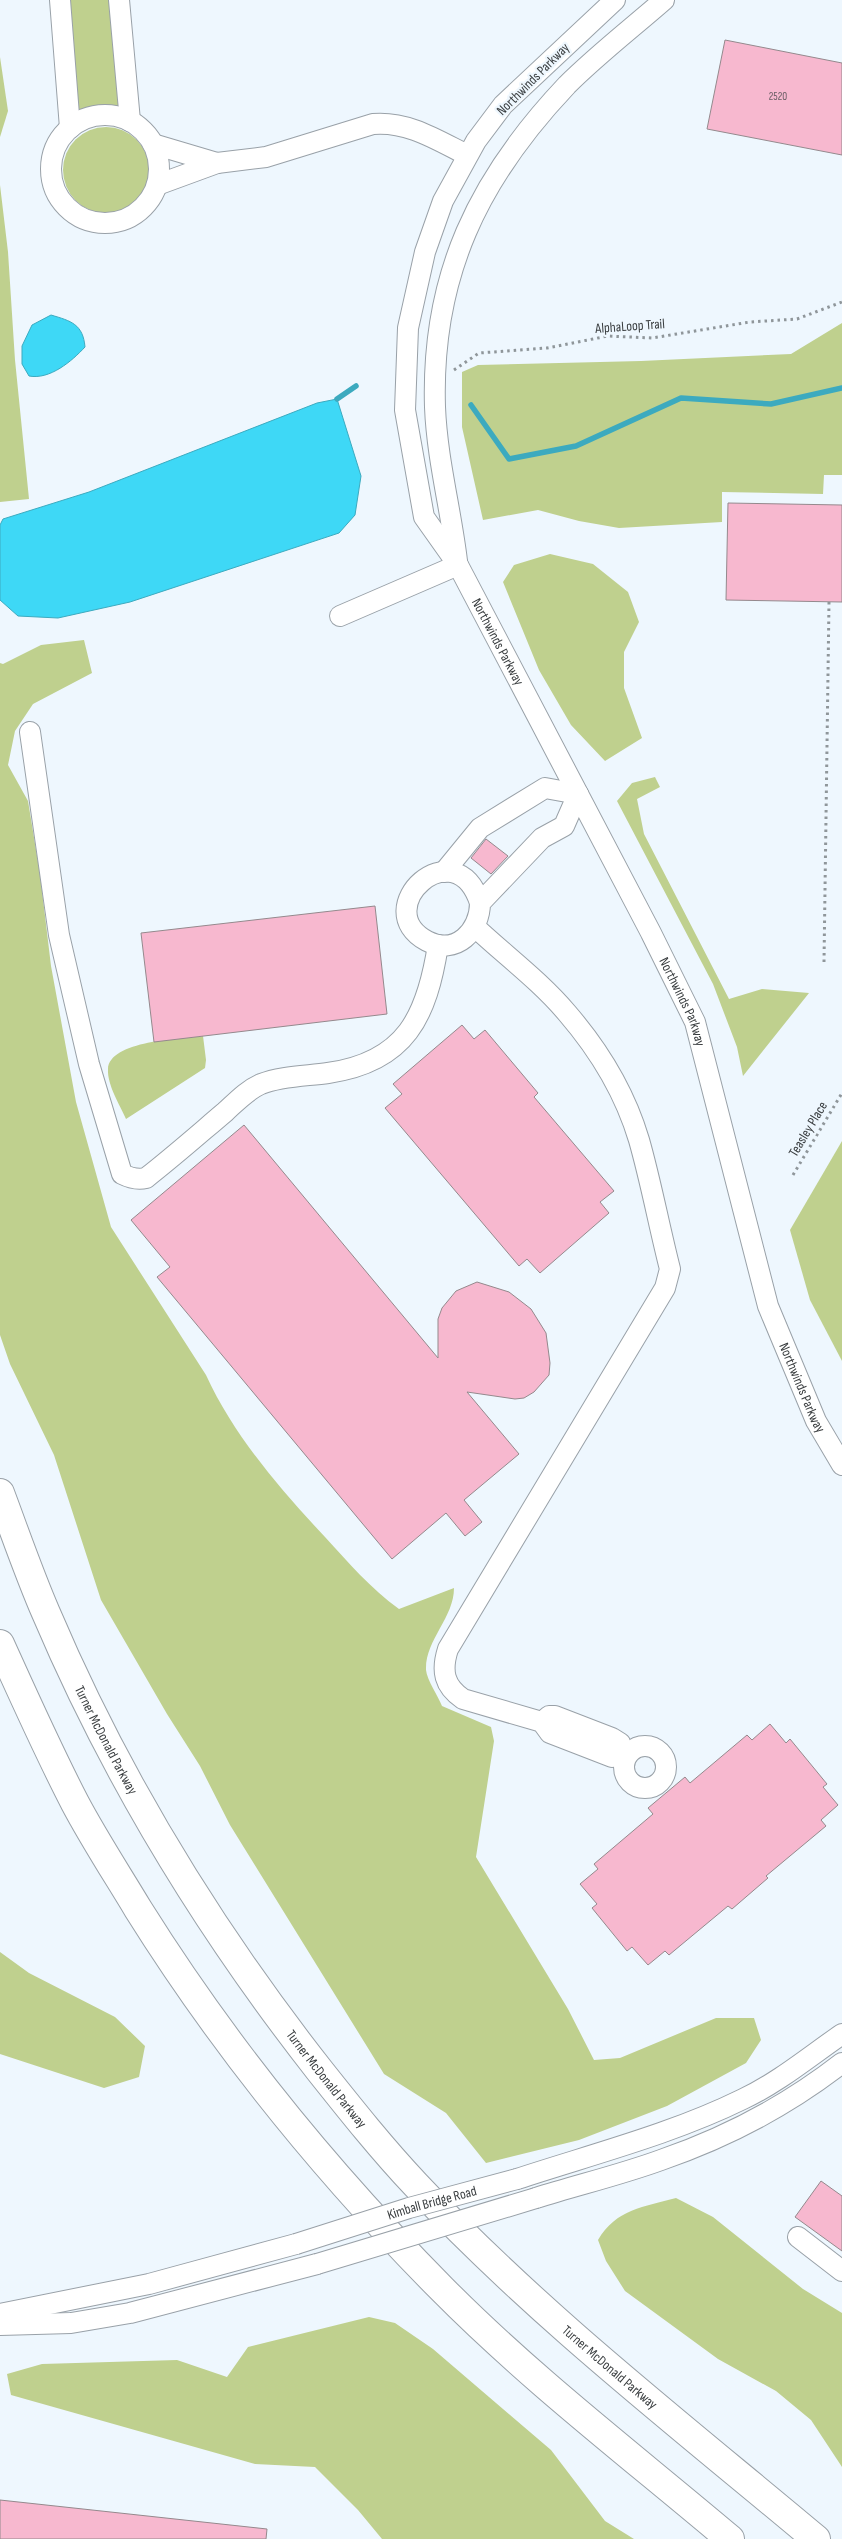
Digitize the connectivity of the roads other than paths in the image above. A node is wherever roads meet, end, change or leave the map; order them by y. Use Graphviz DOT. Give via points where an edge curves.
graph roads {
  1 [pos="60,0"];
  2 [pos="119,0"];
  3 [pos="615,0"];
  4 [pos="664,0"];
  5 [pos="130,121"];
  6 [pos="70,128"];
  7 [pos="153,144"];
  8 [pos="467,155"];
  9 [pos="217,163"];
  10 [pos="157,185"];
  11 [pos="458,565"];
  12 [pos="340,616"];
  13 [pos="30,732"];
  14 [pos="578,794"];
  15 [pos="444,872"];
  16 [pos="480,903"];
  17 [pos="476,928"];
  18 [pos="438,945"];
  19 [pos="842,1465"];
  20 [pos="0,1493"];
  21 [pos="0,1644"];
  22 [pos="624,1754"];
  23 [pos="842,2034"];
  24 [pos="842,2063"];
  25 [pos="798,2238"];
  26 [pos="842,2271"];
  27 [pos="0,2314"];
  28 [pos="0,2325"];
  29 [pos="730,2539"];
  30 [pos="816,2539"];
  1 -- 6 [label="street"];
  2 -- 5 [label="street"];
  3 -- 8 [label="street, Northwinds Parkway" via="504,105"];
  4 -- 11 [label="street, Northwinds Parkway" via="568,84 530,128 496,173 472,215 455,261 438,332 435,407"];
  5 -- 6 [label="street" via="115,115 99,115"];
  5 -- 7 [label="street" via="144,130"];
  6 -- 10 [label="street" via="59,140 52,156 51,172 54,189 75,214 90,222 123,220 150,200"];
  7 -- 9 [label="street"];
  7 -- 10 [label="street" via="159,171"];
  8 -- 9 [label="street" via="416,129 390,122 373,124 266,157"];
  8 -- 11 [label="street, Northwinds Parkway" via="443,201 425,252 408,328 405,410 424,517"];
  9 -- 10 [label="street"];
  11 -- 12 [label="street"];
  11 -- 14 [label="street, Northwinds Parkway"];
  13 -- 18 [label="street" via="58,935 89,1064 122,1174 138,1180 146,1178 259,1085 350,1070 388,1052 402,1041 419,1016 434,972"];
  14 -- 15 [label="street" via="545,788 480,828"];
  14 -- 16 [label="street" via="564,826 542,838"];
  14 -- 19 [label="street, Northwinds Parkway" via="695,1022 768,1306 816,1421"];
  15 -- 16 [label="street" via="468,881"];
  15 -- 18 [label="street" via="424,877 410,895 407,906 413,929 421,938"];
  16 -- 17 [label="street"];
  17 -- 18 [label="street" via="457,943"];
  17 -- 22 [label="street" via="567,1013 616,1083 639,1140 670,1269 665,1288 448,1649 444,1659 444,1677 452,1690 464,1699 542,1722 550,1733 612,1757"];
  20 -- 30 [label="highway, Turner McDonald Parkway" via="46,1613 129,1785 244,1972 303,2049 358,2119 462,2232 571,2333"];
  21 -- 29 [label="highway" via="76,1804 118,1877 210,2017 310,2147 362,2206 495,2339"];
  23 -- 27 [label="street, Kimball Bridge Road, bridge" via="744,2099 691,2122 517,2179 409,2208 214,2268"];
  24 -- 28 [label="street, Kimball Bridge Road, bridge" via="812,2086 742,2126 661,2160 317,2264 130,2313 71,2323"];
  25 -- 26 [label="street"];
}
